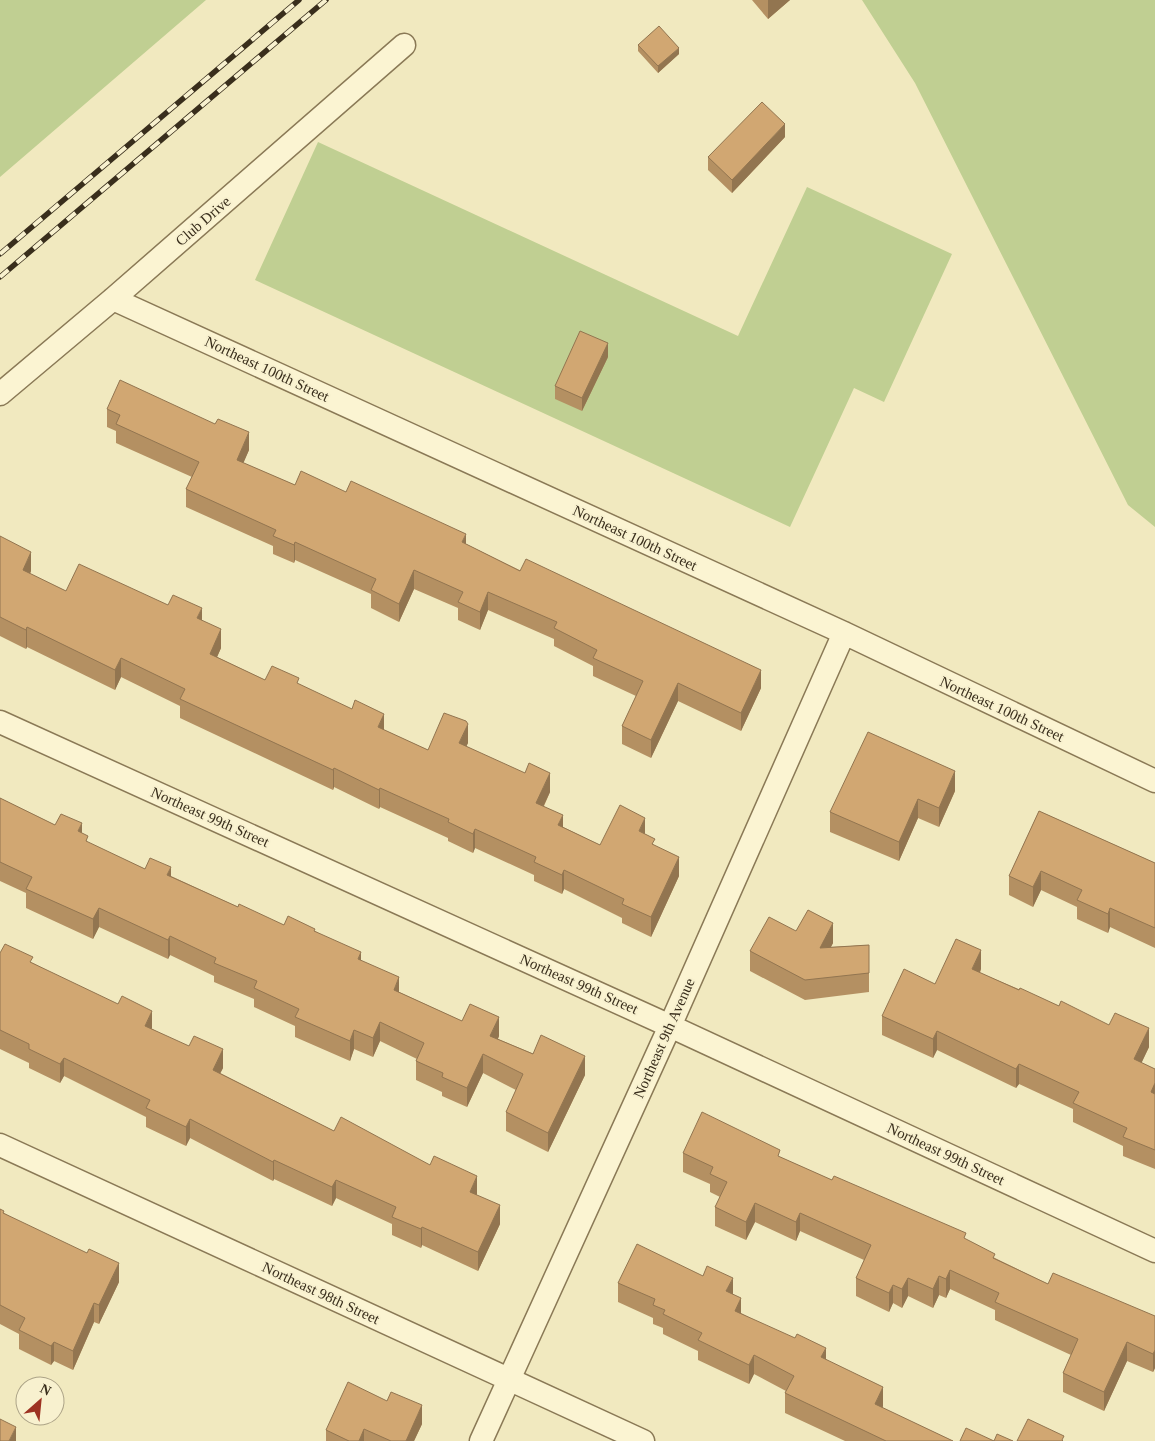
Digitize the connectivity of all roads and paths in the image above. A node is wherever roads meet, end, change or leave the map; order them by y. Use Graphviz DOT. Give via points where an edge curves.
graph roads {
  1 [pos="404,45"];
  2 [pos="113,299"];
  3 [pos="0,394"];
  4 [pos="844,633"];
  5 [pos="0,722"];
  6 [pos="1155,781"];
  7 [pos="670,1026"];
  8 [pos="0,1144"];
  9 [pos="1155,1251"];
  10 [pos="509,1380"];
  11 [pos="481,1441"];
  12 [pos="643,1441"];
  1 -- 2 [label="street, Club Drive"];
  2 -- 3 [label="street, Club Drive"];
  2 -- 4 [label="street, Northeast 100th Street"];
  4 -- 6 [label="street, Northeast 100th Street"];
  4 -- 7 [label="street, Northeast 9th Avenue"];
  5 -- 7 [label="street, Northeast 99th Street"];
  7 -- 9 [label="street, Northeast 99th Street"];
  7 -- 10 [label="street, Northeast 9th Avenue"];
  8 -- 10 [label="street, Northeast 98th Street"];
  10 -- 11 [label="street, Northeast 9th Avenue"];
  10 -- 12 [label="street, Northeast 98th Street"];
}
